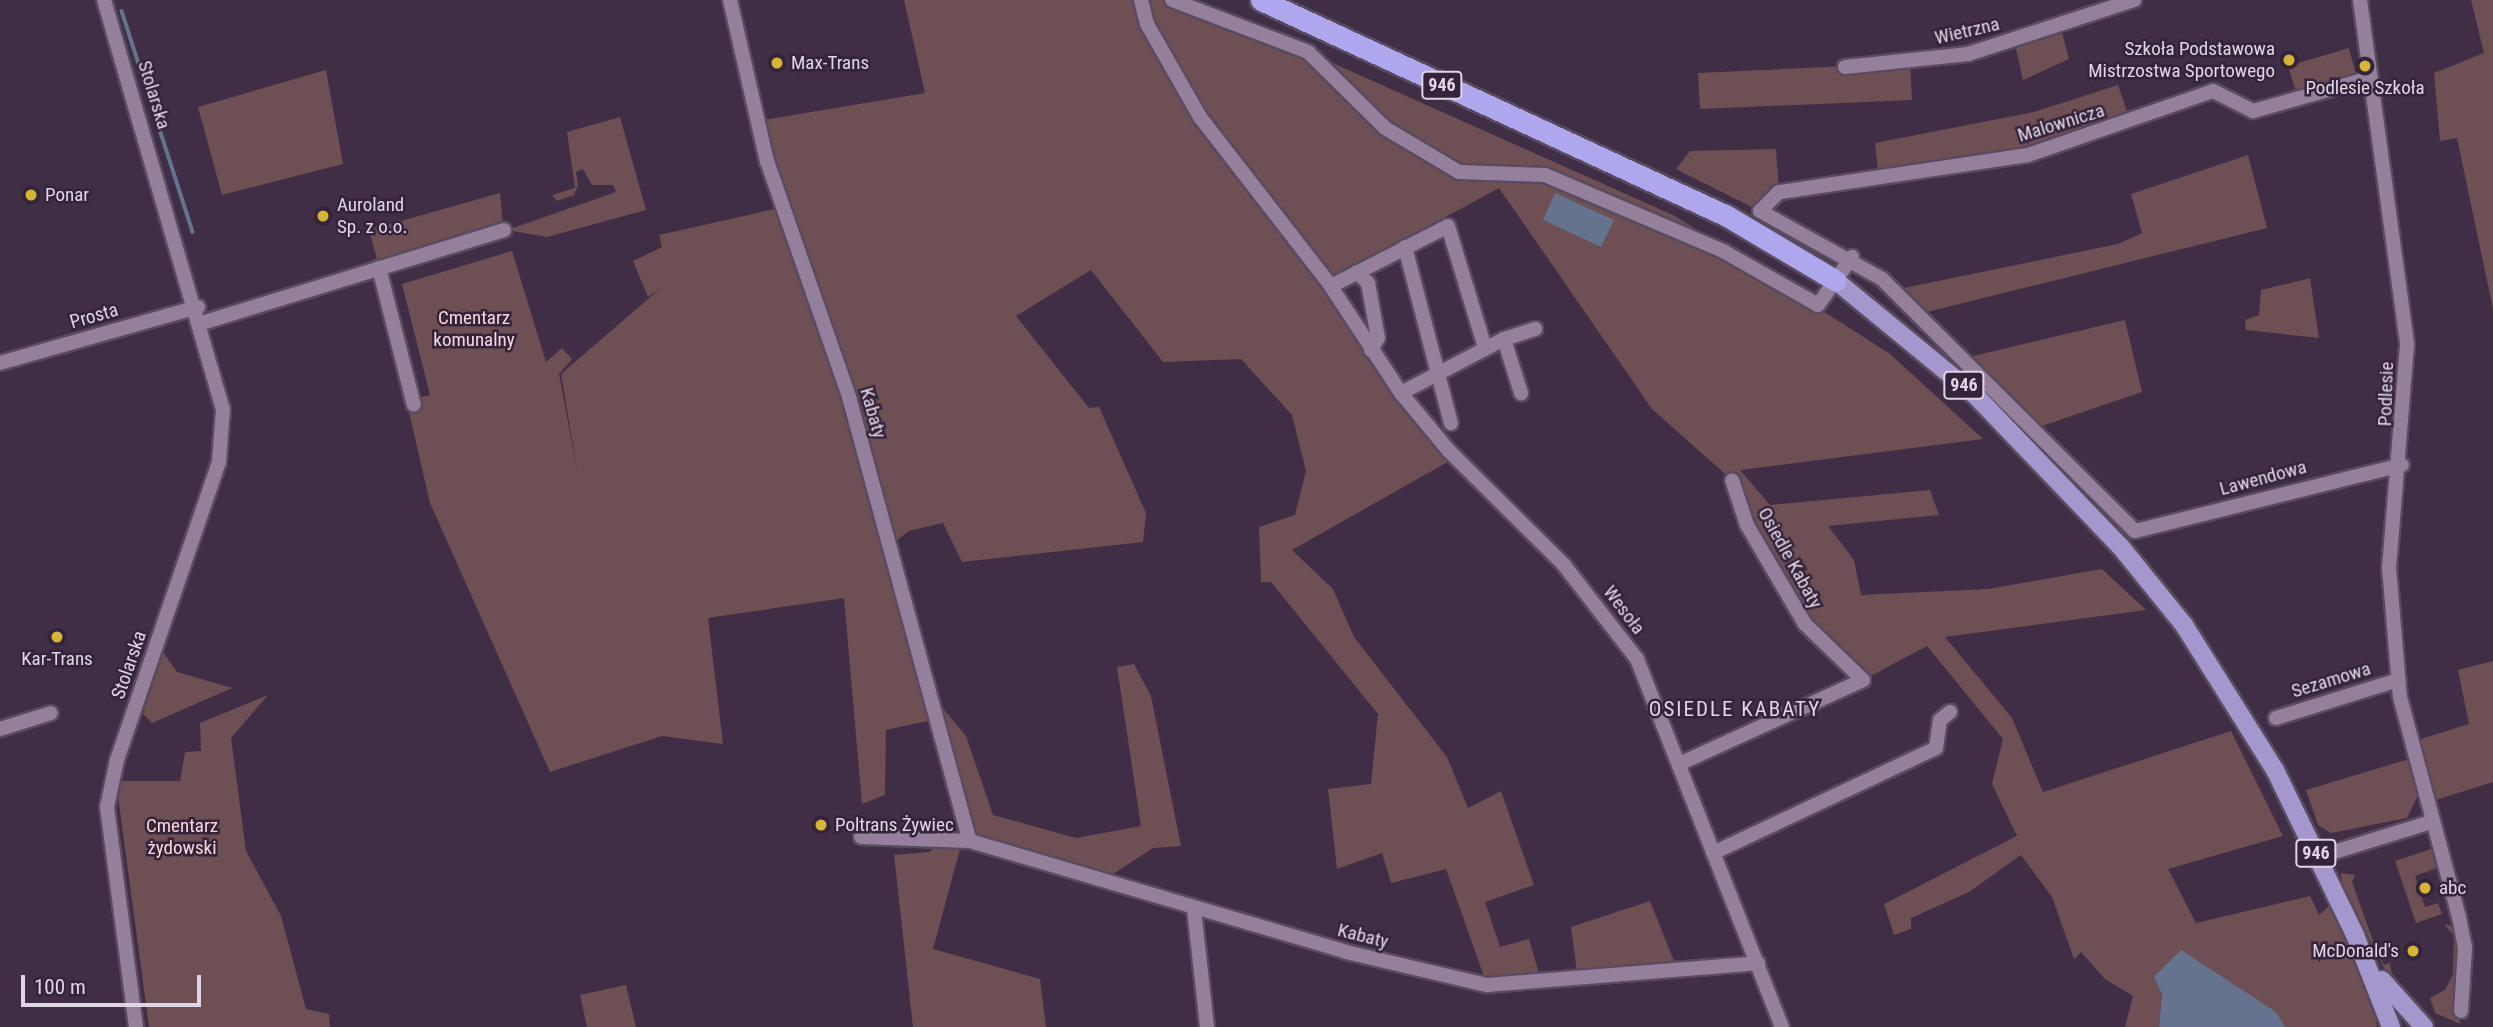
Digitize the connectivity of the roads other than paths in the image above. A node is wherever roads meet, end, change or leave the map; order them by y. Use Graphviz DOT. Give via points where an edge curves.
graph roads {
  1 [pos="104,0"];
  2 [pos="730,0"];
  3 [pos="1141,0"];
  4 [pos="1172,0"];
  5 [pos="1261,0"];
  6 [pos="2134,0"];
  7 [pos="2360,0"];
  8 [pos="1845,67"];
  9 [pos="2370,78"];
  10 [pos="504,230"];
  11 [pos="1405,247"];
  12 [pos="1852,257"];
  13 [pos="379,268"];
  14 [pos="1357,272"];
  15 [pos="1835,280"];
  16 [pos="1330,284"];
  17 [pos="198,307"];
  18 [pos="202,323"];
  19 [pos="1535,329"];
  20 [pos="1504,339"];
  21 [pos="1485,348"];
  22 [pos="1371,350"];
  23 [pos="0,363"];
  24 [pos="1436,373"];
  25 [pos="1401,393"];
  26 [pos="1521,394"];
  27 [pos="414,405"];
  28 [pos="1451,423"];
  29 [pos="2402,465"];
  30 [pos="1731,480"];
  31 [pos="2398,680"];
  32 [pos="1950,712"];
  33 [pos="51,713"];
  34 [pos="2276,718"];
  35 [pos="0,729"];
  36 [pos="1679,764"];
  37 [pos="2431,822"];
  38 [pos="861,837"];
  39 [pos="970,841"];
  40 [pos="1713,853"];
  41 [pos="2318,857"];
  42 [pos="1194,909"];
  43 [pos="2355,935"];
  44 [pos="1758,962"];
  45 [pos="2461,1012"];
  46 [pos="136,1027"];
  47 [pos="1207,1027"];
  48 [pos="1782,1027"];
  49 [pos="2390,1027"];
  50 [pos="2424,1027"];
  1 -- 17 [label="street, Stolarska"];
  2 -- 39 [label="street, Kabaty" via="767,162 849,397"];
  3 -- 16 [label="street, Wesoła" via="1147,24 1200,117"];
  4 -- 15 [label="street" via="1308,52 1385,128 1459,172 1545,175 1723,251 1818,305"];
  5 -- 15 [label="highway, 946" via="1727,216"];
  6 -- 8 [label="street, Wietrzna" via="1968,54"];
  7 -- 9 [label="street, Podlesie"];
  9 -- 12 [label="street, Malownicza" via="2253,111 2213,91 2028,155 1779,192 1760,211"];
  9 -- 29 [label="street, Podlesie" via="2407,345"];
  10 -- 13 [label="street"];
  11 -- 14 [label="street"];
  11 -- 21 [label="street" via="1443,227 1453,229"];
  11 -- 24 [label="street"];
  12 -- 15 [label="street"];
  12 -- 29 [label="street, Lawendowa" via="1974,367 2135,531"];
  13 -- 18 [label="street"];
  13 -- 27 [label="street"];
  14 -- 16 [label="street"];
  14 -- 22 [label="street" via="1368,283 1378,338"];
  15 -- 41 [label="main road, 946" via="1974,394 2153,585 2233,696"];
  16 -- 22 [label="street, Wesoła"];
  17 -- 18 [label="street, Stolarska"];
  17 -- 23 [label="street, Prosta"];
  18 -- 46 [label="street, Stolarska" via="220,385 219,462 117,760 107,807"];
  19 -- 20 [label="street"];
  20 -- 21 [label="street"];
  20 -- 26 [label="street"];
  21 -- 24 [label="street"];
  22 -- 25 [label="street, Wesoła"];
  24 -- 25 [label="street"];
  24 -- 28 [label="street"];
  25 -- 36 [label="street, Wesoła" via="1610,620 1642,670"];
  29 -- 31 [label="street, Podlesie" via="2389,567"];
  30 -- 36 [label="street, Osiedle Kabaty" via="1747,524 1805,624 1863,680"];
  31 -- 34 [label="street, Sezamowa"];
  31 -- 37 [label="street, Podlesie" via="2404,732"];
  32 -- 40 [label="street" via="1940,720 1936,748"];
  33 -- 35 [label="street"];
  36 -- 40 [label="street, Wesoła"];
  37 -- 41 [label="street"];
  37 -- 45 [label="street, Podlesie" via="2465,948"];
  38 -- 39 [label="street, Kabaty"];
  39 -- 42 [label="street, Kabaty"];
  40 -- 44 [label="street, Wesoła"];
  41 -- 43 [label="main road, 946"];
  42 -- 44 [label="street, Kabaty" via="1487,985"];
  42 -- 47 [label="street"];
  43 -- 49 [label="main road, 946"];
  43 -- 50 [label="main road, 946" via="2395,1000"];
  44 -- 48 [label="street, Wesoła"];
}
